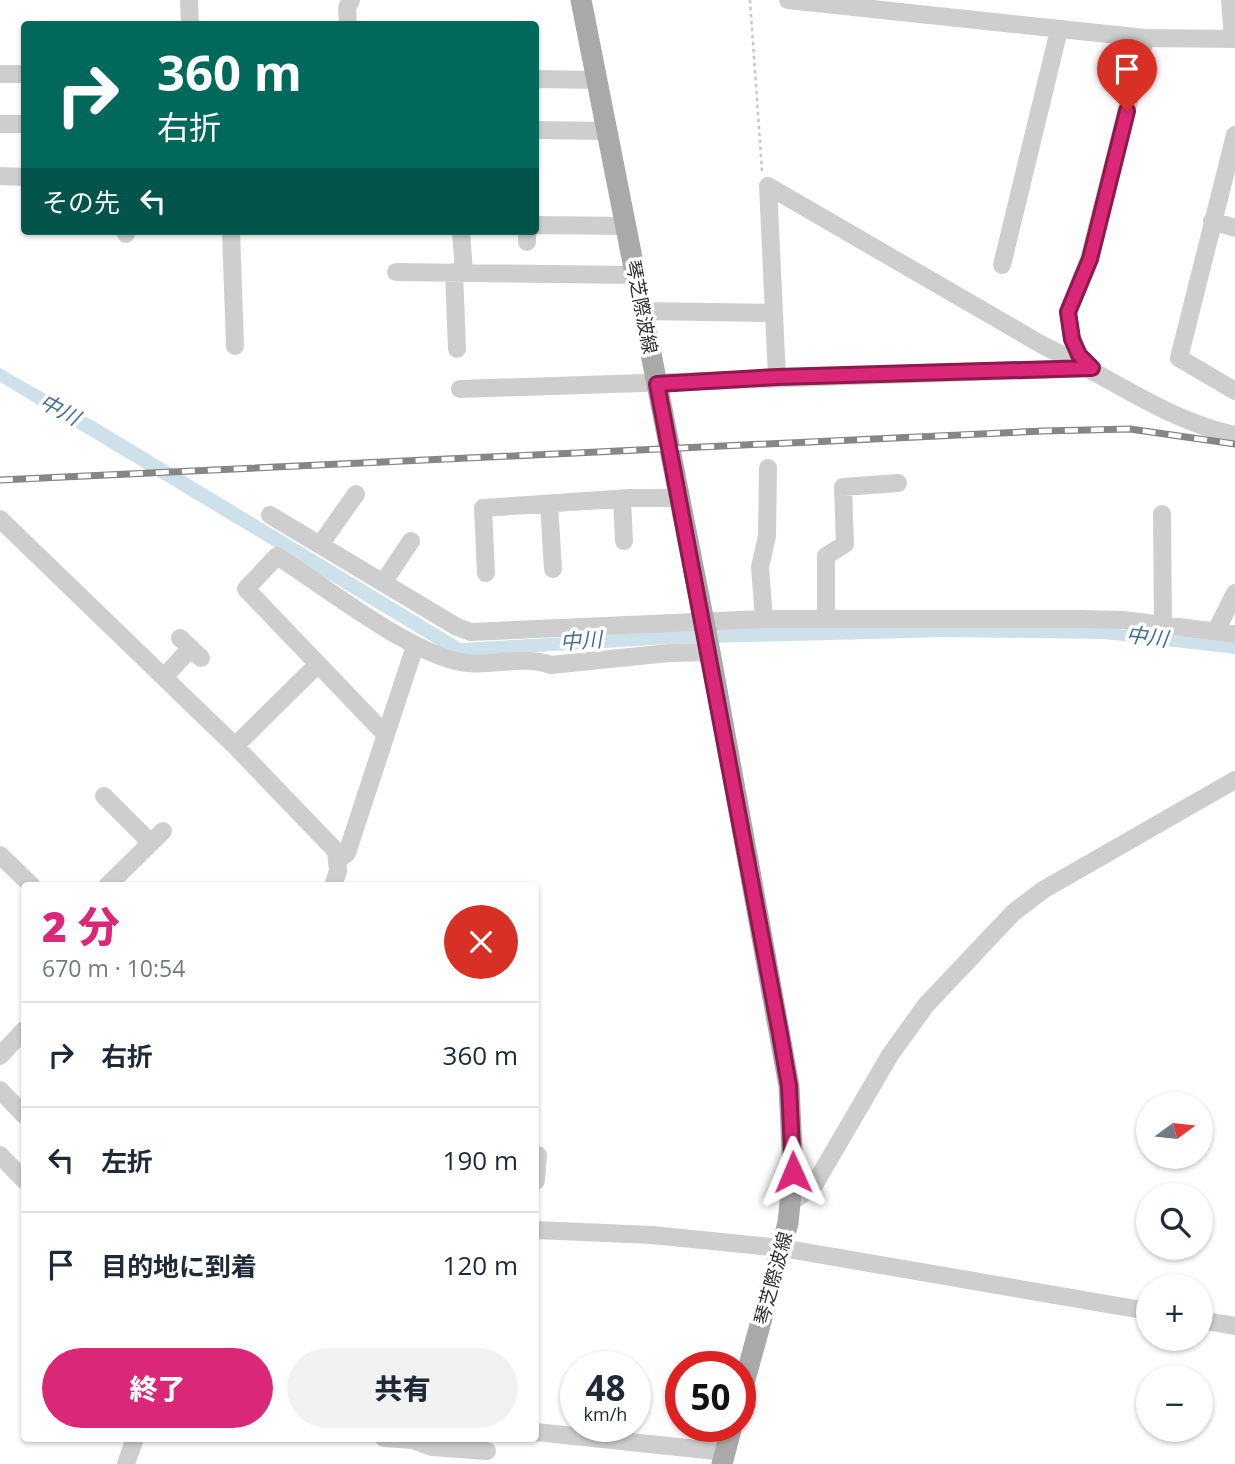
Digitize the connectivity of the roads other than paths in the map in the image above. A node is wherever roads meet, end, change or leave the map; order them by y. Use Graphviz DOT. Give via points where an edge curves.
graph roads {
  1 [pos="190,0"];
  2 [pos="351,0"];
  3 [pos="581,0"];
  4 [pos="788,0"];
  5 [pos="1230,0"];
  6 [pos="190,21"];
  7 [pos="348,21"];
  8 [pos="1059,30"];
  9 [pos="1145,38"];
  10 [pos="1234,39"];
  11 [pos="0,74"];
  12 [pos="21,74"];
  13 [pos="539,79"];
  14 [pos="597,80"];
  15 [pos="0,124"];
  16 [pos="21,124"];
  17 [pos="539,130"];
  18 [pos="608,131"];
  19 [pos="1235,135"];
  20 [pos="0,168"];
  21 [pos="21,168"];
  22 [pos="0,176"];
  23 [pos="21,177"];
  24 [pos="1212,221"];
  25 [pos="539,225"];
  26 [pos="626,226"];
  27 [pos="1235,228"];
  28 [pos="231,235"];
  29 [pos="461,235"];
  30 [pos="1002,265"];
  31 [pos="396,272"];
  32 [pos="459,272"];
  33 [pos="636,275"];
  34 [pos="643,311"];
  35 [pos="772,313"];
  36 [pos="234,346"];
  37 [pos="457,349"];
  38 [pos="1092,368"];
  39 [pos="777,377"];
  40 [pos="657,384"];
  41 [pos="460,389"];
  42 [pos="1235,391"];
  43 [pos="1235,435"];
  44 [pos="768,468"];
  45 [pos="898,482"];
  46 [pos="356,494"];
  47 [pos="679,498"];
  48 [pos="622,499"];
  49 [pos="549,504"];
  50 [pos="270,514"];
  51 [pos="1162,514"];
  52 [pos="0,519"];
  53 [pos="411,541"];
  54 [pos="624,541"];
  55 [pos="320,545"];
  56 [pos="553,569"];
  57 [pos="486,573"];
  58 [pos="383,583"];
  59 [pos="1235,593"];
  60 [pos="764,619"];
  61 [pos="825,619"];
  62 [pos="704,624"];
  63 [pos="1163,625"];
  64 [pos="1216,631"];
  65 [pos="503,634"];
  66 [pos="1235,634"];
  67 [pos="415,646"];
  68 [pos="191,648"];
  69 [pos="709,650"];
  70 [pos="505,659"];
  71 [pos="317,665"];
  72 [pos="164,677"];
  73 [pos="385,734"];
  74 [pos="235,747"];
  75 [pos="1235,780"];
  76 [pos="104,796"];
  77 [pos="0,855"];
  78 [pos="337,860"];
  79 [pos="28,882"];
  80 [pos="111,882"];
  81 [pos="334,882"];
  82 [pos="21,1033"];
  83 [pos="0,1056"];
  84 [pos="0,1090"];
  85 [pos="21,1112"];
  86 [pos="0,1155"];
  87 [pos="21,1169"];
  88 [pos="791,1202"];
  89 [pos="539,1230"];
  90 [pos="782,1248"];
  91 [pos="1136,1309"];
  92 [pos="1213,1322"];
  93 [pos="1235,1326"];
  94 [pos="753,1351"];
  95 [pos="539,1432"];
  96 [pos="134,1442"];
  97 [pos="418,1442"];
  98 [pos="487,1451"];
  99 [pos="723,1458"];
  100 [pos="126,1464"];
  1 -- 6 [label="street"];
  2 -- 7 [label="street"];
  3 -- 14 [label="main road, 琴芝際波線"];
  4 -- 8 [label="street"];
  5 -- 10 [label="street"];
  8 -- 9 [label="street"];
  8 -- 30 [label="street"];
  9 -- 10 [label="street"];
  9 -- 38 [label="street" via="1090,259 1068,312 1072,339"];
  11 -- 12 [label="street"];
  13 -- 14 [label="street"];
  14 -- 18 [label="main road, 琴芝際波線"];
  15 -- 16 [label="street"];
  17 -- 18 [label="street"];
  18 -- 26 [label="main road, 琴芝際波線"];
  19 -- 24 [label="street"];
  20 -- 21 [label="street"];
  22 -- 23 [label="street"];
  24 -- 27 [label="street"];
  24 -- 42 [label="street" via="1179,358"];
  25 -- 26 [label="street"];
  26 -- 33 [label="main road, 琴芝際波線"];
  28 -- 36 [label="street"];
  29 -- 32 [label="street"];
  31 -- 32 [label="street"];
  32 -- 33 [label="street"];
  32 -- 37 [label="street"];
  33 -- 34 [label="main road, 琴芝際波線"];
  34 -- 35 [label="street"];
  34 -- 40 [label="main road, 琴芝際波線"];
  35 -- 38 [label="street" via="768,186 963,301"];
  35 -- 39 [label="street"];
  38 -- 39 [label="street"];
  38 -- 43 [label="street" via="1193,423"];
  39 -- 40 [label="street"];
  40 -- 41 [label="street"];
  40 -- 47 [label="main road, 琴芝際波線"];
  44 -- 60 [label="street" via="767,536 760,567"];
  45 -- 61 [label="street" via="843,487 845,544 826,556"];
  46 -- 55 [label="street"];
  47 -- 48 [label="street"];
  47 -- 62 [label="main road, 琴芝際波線"];
  48 -- 49 [label="street"];
  48 -- 54 [label="street"];
  49 -- 56 [label="street"];
  49 -- 57 [label="street" via="483,508"];
  50 -- 55 [label="street"];
  51 -- 63 [label="street"];
  52 -- 72 [label="street"];
  53 -- 58 [label="street"];
  55 -- 58 [label="street"];
  58 -- 65 [label="street" via="457,627"];
  59 -- 64 [label="street"];
  60 -- 61 [label="street"];
  60 -- 62 [label="street"];
  61 -- 63 [label="street" via="1095,619"];
  62 -- 65 [label="street"];
  62 -- 69 [label="main road, 琴芝際波線"];
  63 -- 64 [label="street"];
  64 -- 66 [label="street"];
  65 -- 70 [label="street"];
  67 -- 70 [label="street" via="458,662"];
  67 -- 71 [label="street" via="277,556 246,589"];
  67 -- 73 [label="street"];
  68 -- 72 [label="street"];
  69 -- 70 [label="street" via="551,665 534,659"];
  69 -- 88 [label="main road, 琴芝際波線" via="789,1086"];
  71 -- 73 [label="street"];
  71 -- 74 [label="street"];
  72 -- 74 [label="street"];
  73 -- 78 [label="street" via="347,853"];
  74 -- 78 [label="street" via="336,851"];
  75 -- 88 [label="street" via="1043,890 1014,912 926,1005 890,1055 813,1187"];
  76 -- 80 [label="street" via="156,836"];
  77 -- 79 [label="street"];
  78 -- 81 [label="street"];
  82 -- 83 [label="street"];
  84 -- 85 [label="street"];
  86 -- 87 [label="street"];
  88 -- 90 [label="main road, 琴芝際波線"];
  89 -- 90 [label="street"];
  90 -- 91 [label="street"];
  90 -- 94 [label="main road, 琴芝際波線"];
  92 -- 93 [label="street"];
  95 -- 99 [label="street"];
  96 -- 100 [label="street"];
  97 -- 98 [label="street"];
}
